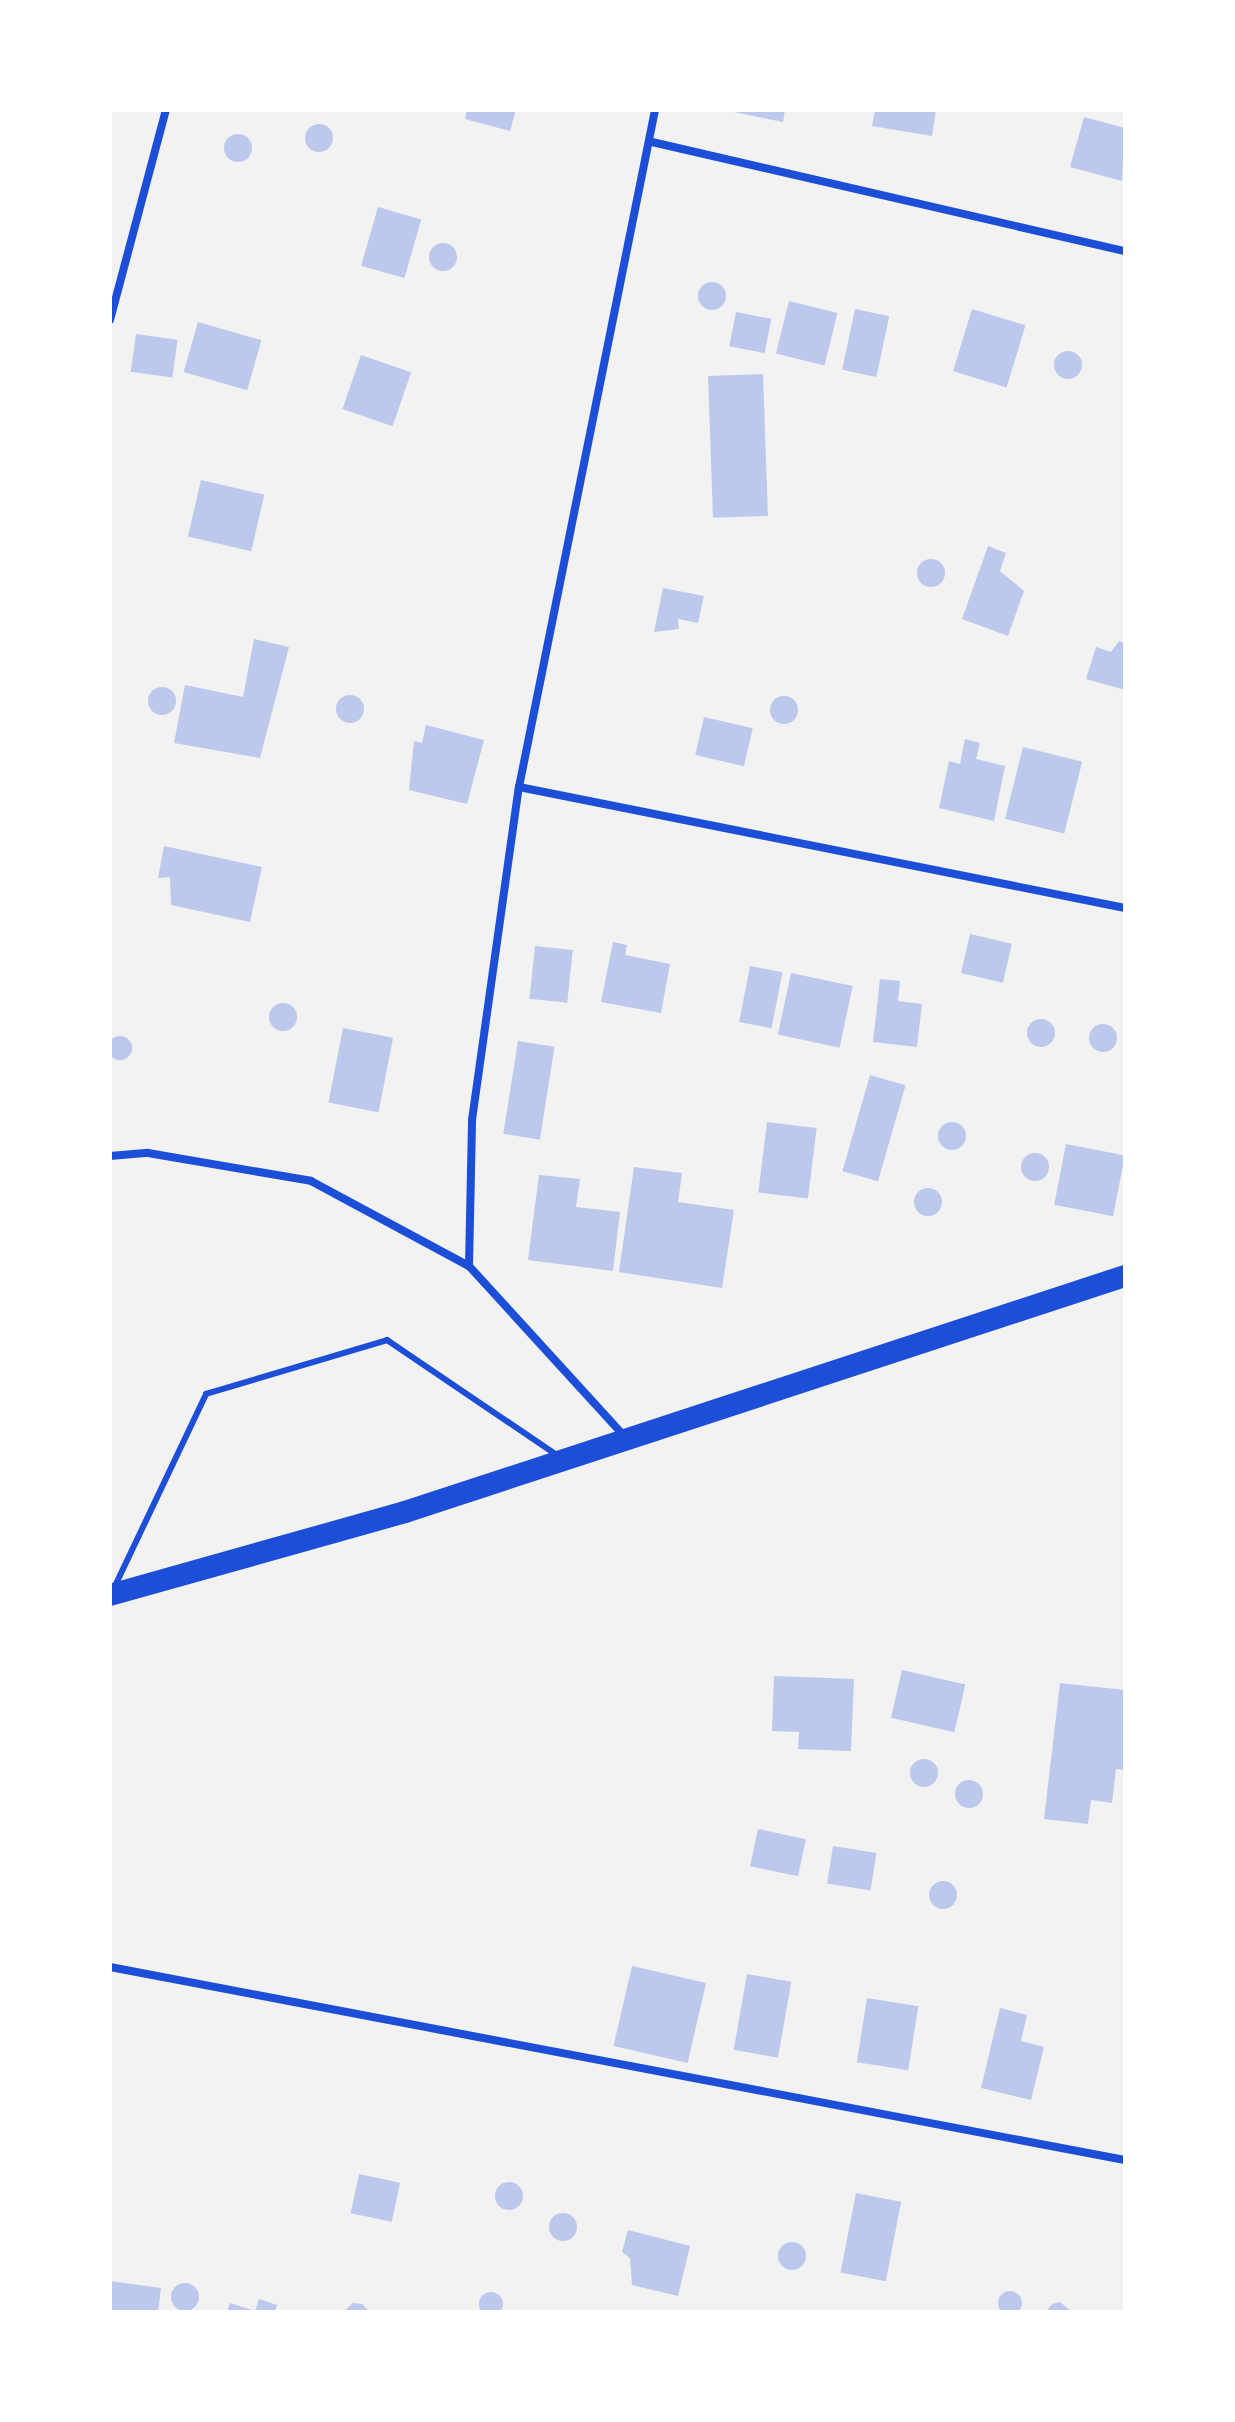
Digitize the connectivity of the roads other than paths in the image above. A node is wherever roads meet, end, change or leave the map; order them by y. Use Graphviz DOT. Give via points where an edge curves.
graph roads {
  1 [pos="166,110"];
  2 [pos="655,110"];
  3 [pos="652,142"];
  4 [pos="1125,251"];
  5 [pos="110,320"];
  6 [pos="519,787"];
  7 [pos="1125,908"];
  8 [pos="110,1156"];
  9 [pos="469,1266"];
  10 [pos="1125,1276"];
  11 [pos="628,1441"];
  12 [pos="563,1460"];
  13 [pos="110,1594"];
  14 [pos="110,1967"];
  15 [pos="1125,2160"];
  1 -- 5 [label="street"];
  2 -- 3 [label="street"];
  3 -- 4 [label="street"];
  3 -- 6 [label="street"];
  6 -- 7 [label="street"];
  6 -- 9 [label="street" via="472,1120"];
  8 -- 9 [label="street" via="148,1153 311,1181"];
  9 -- 11 [label="street"];
  10 -- 11 [label="highway"];
  11 -- 12 [label="highway"];
  12 -- 13 [label="highway"];
  12 -- 13 [label="lane" via="387,1340 206,1394"];
  14 -- 15 [label="street"];
}
